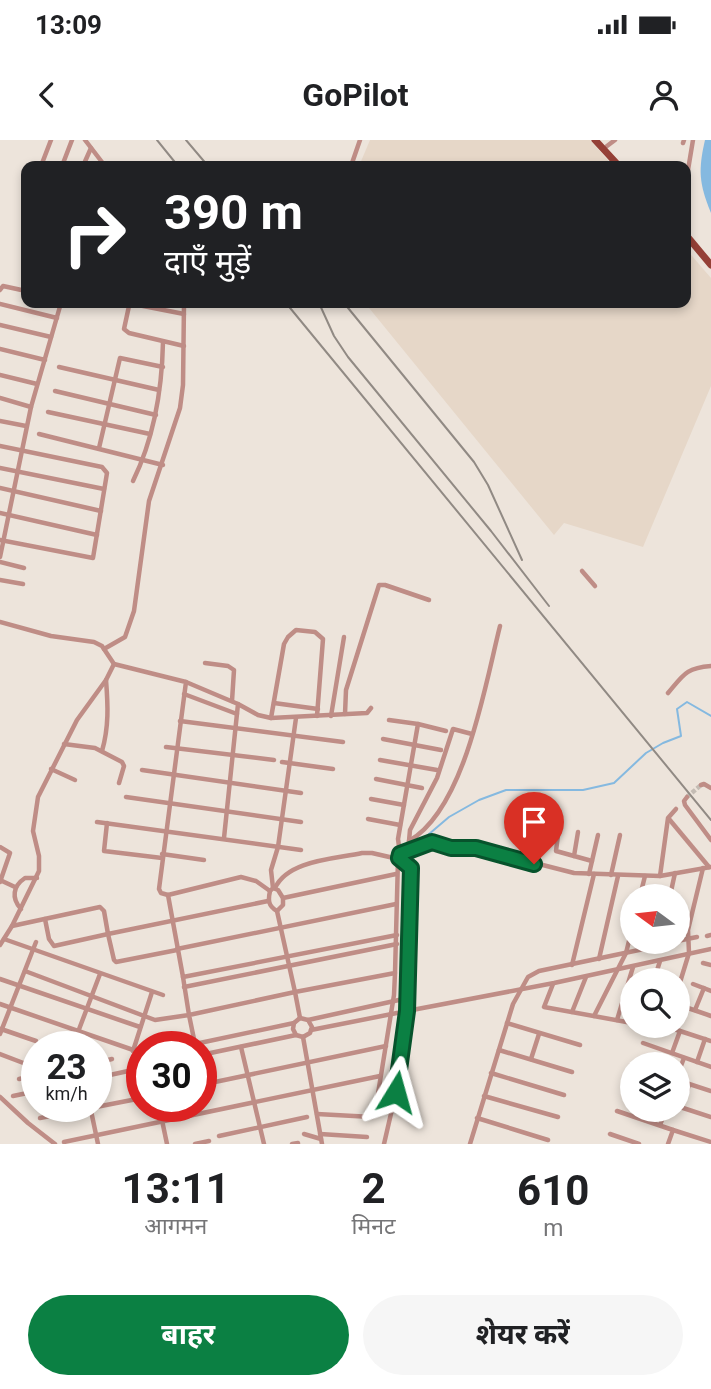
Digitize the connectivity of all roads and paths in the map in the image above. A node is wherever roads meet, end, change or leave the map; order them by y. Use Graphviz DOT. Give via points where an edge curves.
graph roads {
  1 [pos="51,140"];
  2 [pos="72,140"];
  3 [pos="85,140"];
  4 [pos="360,140"];
  5 [pos="596,140"];
  6 [pos="615,140"];
  7 [pos="693,140"];
  8 [pos="605,143"];
  9 [pos="91,148"];
  10 [pos="43,161"];
  11 [pos="64,161"];
  12 [pos="85,161"];
  13 [pos="99,161"];
  14 [pos="353,161"];
  15 [pos="615,161"];
  16 [pos="621,161"];
  17 [pos="690,161"];
  18 [pos="691,244"];
  19 [pos="711,267"];
  20 [pos="0,290"];
  21 [pos="21,290"];
  22 [pos="0,304"];
  23 [pos="60,308"];
  24 [pos="129,308"];
  25 [pos="153,308"];
  26 [pos="184,308"];
  27 [pos="184,314"];
  28 [pos="57,318"];
  29 [pos="0,325"];
  30 [pos="51,337"];
  31 [pos="163,342"];
  32 [pos="184,346"];
  33 [pos="0,349"];
  34 [pos="45,359"];
  35 [pos="59,367"];
  36 [pos="163,367"];
  37 [pos="0,375"];
  38 [pos="114,379"];
  39 [pos="37,384"];
  40 [pos="159,390"];
  41 [pos="55,391"];
  42 [pos="0,398"];
  43 [pos="108,404"];
  44 [pos="31,407"];
  45 [pos="48,412"];
  46 [pos="156,415"];
  47 [pos="0,421"];
  48 [pos="104,425"];
  49 [pos="26,426"];
  50 [pos="39,434"];
  51 [pos="150,434"];
  52 [pos="0,446"];
  53 [pos="99,448"];
  54 [pos="22,451"];
  55 [pos="144,459"];
  56 [pos="163,465"];
  57 [pos="0,468"];
  58 [pos="19,472"];
  59 [pos="133,481"];
  60 [pos="0,488"];
  61 [pos="104,489"];
  62 [pos="14,492"];
  63 [pos="101,511"];
  64 [pos="0,513"];
  65 [pos="9,515"];
  66 [pos="97,535"];
  67 [pos="2,540"];
  68 [pos="0,560"];
  69 [pos="24,568"];
  70 [pos="582,571"];
  71 [pos="0,580"];
  72 [pos="23,584"];
  73 [pos="595,586"];
  74 [pos="429,600"];
  75 [pos="0,622"];
  76 [pos="500,626"];
  77 [pos="344,637"];
  78 [pos="104,649"];
  79 [pos="205,663"];
  80 [pos="114,664"];
  81 [pos="711,666"];
  82 [pos="106,680"];
  83 [pos="186,682"];
  84 [pos="668,693"];
  85 [pos="184,694"];
  86 [pos="232,701"];
  87 [pos="274,703"];
  88 [pos="238,704"];
  89 [pos="371,708"];
  90 [pos="318,709"];
  91 [pos="237,714"];
  92 [pos="345,714"];
  93 [pos="317,716"];
  94 [pos="331,716"];
  95 [pos="271,718"];
  96 [pos="296,718"];
  97 [pos="389,720"];
  98 [pos="180,721"];
  99 [pos="418,723"];
  100 [pos="236,728"];
  101 [pos="446,731"];
  102 [pos="471,734"];
  103 [pos="295,736"];
  104 [pos="383,739"];
  105 [pos="343,742"];
  106 [pos="64,744"];
  107 [pos="414,745"];
  108 [pos="166,747"];
  109 [pos="177,749"];
  110 [pos="441,750"];
  111 [pos="102,751"];
  112 [pos="233,755"];
  113 [pos="274,760"];
  114 [pos="380,760"];
  115 [pos="282,762"];
  116 [pos="290,763"];
  117 [pos="411,766"];
  118 [pos="51,769"];
  119 [pos="333,769"];
  120 [pos="142,770"];
  121 [pos="437,770"];
  122 [pos="174,775"];
  123 [pos="376,779"];
  124 [pos="75,780"];
  125 [pos="119,783"];
  126 [pos="230,783"];
  127 [pos="407,785"];
  128 [pos="701,785"];
  129 [pos="422,788"];
  130 [pos="711,788"];
  131 [pos="286,791"];
  132 [pos="301,793"];
  133 [pos="126,797"];
  134 [pos="687,797"];
  135 [pos="371,799"];
  136 [pos="169,803"];
  137 [pos="404,805"];
  138 [pos="676,809"];
  139 [pos="227,812"];
  140 [pos="668,818"];
  141 [pos="282,819"];
  142 [pos="368,819"];
  143 [pos="97,822"];
  144 [pos="301,822"];
  145 [pos="107,823"];
  146 [pos="400,825"];
  147 [pos="165,830"];
  148 [pos="578,832"];
  149 [pos="558,835"];
  150 [pos="598,835"];
  151 [pos="620,835"];
  152 [pos="224,838"];
  153 [pos="711,840"];
  154 [pos="409,844"];
  155 [pos="0,847"];
  156 [pos="278,847"];
  157 [pos="301,850"];
  158 [pos="399,851"];
  159 [pos="162,856"];
  160 [pos="574,856"];
  161 [pos="204,860"];
  162 [pos="592,861"];
  163 [pos="708,867"];
  164 [pos="675,873"];
  165 [pos="396,874"];
  166 [pos="592,874"];
  167 [pos="611,875"];
  168 [pos="618,876"];
  169 [pos="645,876"];
  170 [pos="660,876"];
  171 [pos="37,877"];
  172 [pos="0,881"];
  173 [pos="643,884"];
  174 [pos="673,884"];
  175 [pos="272,885"];
  176 [pos="15,887"];
  177 [pos="165,894"];
  178 [pos="283,898"];
  179 [pos="268,901"];
  180 [pos="396,904"];
  181 [pos="20,909"];
  182 [pos="277,911"];
  183 [pos="46,919"];
  184 [pos="171,922"];
  185 [pos="690,924"];
  186 [pos="12,926"];
  187 [pos="281,929"];
  188 [pos="108,934"];
  189 [pos="397,935"];
  190 [pos="697,937"];
  191 [pos="4,939"];
  192 [pos="690,939"];
  193 [pos="36,942"];
  194 [pos="397,944"];
  195 [pos="0,945"];
  196 [pos="711,949"];
  197 [pos="33,950"];
  198 [pos="177,950"];
  199 [pos="690,953"];
  200 [pos="622,954"];
  201 [pos="625,954"];
  202 [pos="685,954"];
  203 [pos="287,956"];
  204 [pos="599,959"];
  205 [pos="660,960"];
  206 [pos="704,963"];
  207 [pos="290,965"];
  208 [pos="572,965"];
  209 [pos="711,965"];
  210 [pos="634,966"];
  211 [pos="658,968"];
  212 [pos="617,970"];
  213 [pos="25,971"];
  214 [pos="395,973"];
  215 [pos="100,974"];
  216 [pos="586,976"];
  217 [pos="183,977"];
  218 [pos="0,979"];
  219 [pos="554,983"];
  220 [pos="693,984"];
  221 [pos="19,985"];
  222 [pos="184,987"];
  223 [pos="704,988"];
  224 [pos="519,990"];
  225 [pos="711,990"];
  226 [pos="152,992"];
  227 [pos="295,992"];
  228 [pos="92,995"];
  229 [pos="163,995"];
  230 [pos="408,998"];
  231 [pos="393,1002"];
  232 [pos="0,1004"];
  233 [pos="10,1008"];
  234 [pos="690,1008"];
  235 [pos="87,1009"];
  236 [pos="695,1010"];
  237 [pos="407,1011"];
  238 [pos="572,1012"];
  239 [pos="391,1014"];
  240 [pos="189,1015"];
  241 [pos="144,1016"];
  242 [pos="594,1016"];
  243 [pos="711,1016"];
  244 [pos="300,1018"];
  245 [pos="308,1020"];
  246 [pos="617,1020"];
  247 [pos="620,1021"];
  248 [pos="294,1023"];
  249 [pos="507,1023"];
  250 [pos="140,1027"];
  251 [pos="311,1030"];
  252 [pos="1,1031"];
  253 [pos="75,1031"];
  254 [pos="78,1031"];
  255 [pos="139,1031"];
  256 [pos="192,1031"];
  257 [pos="539,1034"];
  258 [pos="690,1034"];
  259 [pos="296,1035"];
  260 [pos="21,1037"];
  261 [pos="303,1037"];
  262 [pos="217,1040"];
  263 [pos="708,1040"];
  264 [pos="643,1043"];
  265 [pos="580,1045"];
  266 [pos="386,1046"];
  267 [pos="241,1047"];
  268 [pos="499,1050"];
  269 [pos="217,1052"];
  270 [pos="669,1052"];
  271 [pos="0,1054"];
  272 [pos="531,1059"];
  273 [pos="690,1060"];
  274 [pos="21,1062"];
  275 [pos="308,1062"];
  276 [pos="697,1062"];
  277 [pos="711,1067"];
  278 [pos="572,1072"];
  279 [pos="491,1073"];
  280 [pos="249,1075"];
  281 [pos="380,1076"];
  282 [pos="217,1082"];
  283 [pos="690,1084"];
  284 [pos="314,1089"];
  285 [pos="711,1091"];
  286 [pos="21,1094"];
  287 [pos="564,1095"];
  288 [pos="13,1096"];
  289 [pos="484,1096"];
  290 [pos="0,1097"];
  291 [pos="256,1102"];
  292 [pos="376,1107"];
  293 [pos="690,1110"];
  294 [pos="617,1111"];
  295 [pos="317,1114"];
  296 [pos="307,1116"];
  297 [pos="372,1117"];
  298 [pos="558,1117"];
  299 [pos="711,1117"];
  300 [pos="477,1118"];
  301 [pos="93,1122"];
  302 [pos="661,1122"];
  303 [pos="162,1123"];
  304 [pos="660,1125"];
  305 [pos="260,1127"];
  306 [pos="673,1130"];
  307 [pos="304,1134"];
  308 [pos="610,1134"];
  309 [pos="96,1136"];
  310 [pos="219,1136"];
  311 [pos="367,1137"];
  312 [pos="321,1139"];
  313 [pos="548,1140"];
  314 [pos="209,1141"];
  315 [pos="64,1142"];
  316 [pos="711,1142"];
  317 [pos="470,1143"];
  318 [pos="55,1144"];
  319 [pos="98,1144"];
  320 [pos="167,1144"];
  321 [pos="195,1144"];
  322 [pos="264,1144"];
  323 [pos="384,1144"];
  324 [pos="476,1144"];
  325 [pos="639,1144"];
  326 [pos="668,1144"];
  1 -- 10 [label="street"];
  2 -- 11 [label="street"];
  3 -- 9 [label="street"];
  4 -- 14 [label="street"];
  5 -- 15 [label="main road"];
  6 -- 8 [label="street"];
  7 -- 17 [label="street"];
  8 -- 16 [label="main road"];
  9 -- 12 [label="street"];
  9 -- 13 [label="street"];
  18 -- 19 [label="main road"];
  20 -- 21 [label="street" via="3,286"];
  22 -- 28 [label="street"];
  23 -- 28 [label="street"];
  24 -- 31 [label="street" via="126,332"];
  25 -- 27 [label="street"];
  26 -- 27 [label="street"];
  27 -- 32 [label="street"];
  28 -- 30 [label="street"];
  29 -- 30 [label="street"];
  30 -- 34 [label="street"];
  31 -- 32 [label="street"];
  31 -- 36 [label="street"];
  32 -- 56 [label="street" via="180,408"];
  33 -- 34 [label="street"];
  34 -- 39 [label="street"];
  35 -- 38 [label="street"];
  36 -- 38 [label="street" via="120,358"];
  36 -- 40 [label="street"];
  37 -- 39 [label="street"];
  38 -- 40 [label="street"];
  38 -- 43 [label="street"];
  39 -- 44 [label="street"];
  40 -- 46 [label="street"];
  41 -- 43 [label="street"];
  42 -- 44 [label="street"];
  43 -- 46 [label="street"];
  43 -- 48 [label="street"];
  44 -- 49 [label="street"];
  45 -- 48 [label="street"];
  46 -- 51 [label="street"];
  47 -- 49 [label="street"];
  48 -- 51 [label="street"];
  48 -- 53 [label="street"];
  49 -- 54 [label="street"];
  50 -- 53 [label="street"];
  51 -- 55 [label="street"];
  52 -- 54 [label="street"];
  53 -- 55 [label="street"];
  54 -- 58 [label="street"];
  54 -- 61 [label="street" via="102,467 107,473"];
  55 -- 56 [label="street"];
  55 -- 59 [label="street"];
  56 -- 78 [label="street" via="149,501 130,628 123,639"];
  57 -- 58 [label="street"];
  58 -- 61 [label="street"];
  58 -- 62 [label="street"];
  60 -- 62 [label="street"];
  61 -- 63 [label="street"];
  62 -- 63 [label="street"];
  62 -- 65 [label="street"];
  63 -- 66 [label="street"];
  64 -- 65 [label="street"];
  65 -- 66 [label="street"];
  65 -- 67 [label="street"];
  66 -- 67 [label="street" via="90,559"];
  67 -- 68 [label="street"];
  68 -- 69 [label="street"];
  70 -- 73 [label="street"];
  71 -- 72 [label="street"];
  74 -- 92 [label="street" via="379,585 346,690"];
  75 -- 78 [label="street" via="92,641"];
  76 -- 102 [label="street"];
  77 -- 94 [label="street"];
  78 -- 80 [label="street"];
  79 -- 86 [label="street" via="234,670"];
  80 -- 82 [label="street"];
  80 -- 83 [label="street"];
  81 -- 84 [label="street" via="686,671"];
  82 -- 106 [label="street"];
  82 -- 111 [label="street" via="109,709"];
  83 -- 85 [label="street"];
  83 -- 86 [label="street"];
  85 -- 91 [label="street"];
  85 -- 98 [label="street"];
  86 -- 88 [label="street"];
  87 -- 90 [label="street"];
  87 -- 90 [label="street" via="288,637 296,630 315,632 323,639"];
  87 -- 95 [label="street"];
  88 -- 91 [label="street"];
  88 -- 95 [label="street"];
  89 -- 92 [label="street" via="367,713"];
  90 -- 93 [label="street"];
  91 -- 100 [label="street"];
  92 -- 94 [label="street"];
  93 -- 94 [label="street"];
  93 -- 96 [label="street"];
  95 -- 96 [label="street"];
  96 -- 103 [label="street"];
  97 -- 99 [label="street"];
  98 -- 100 [label="street"];
  98 -- 109 [label="street"];
  99 -- 101 [label="street"];
  99 -- 107 [label="street"];
  100 -- 103 [label="street"];
  100 -- 112 [label="street"];
  102 -- 154 [label="street" via="454,786"];
  102 -- 154 [label="street" via="453,729"];
  103 -- 105 [label="street"];
  103 -- 116 [label="street"];
  104 -- 107 [label="street"];
  106 -- 111 [label="street"];
  106 -- 118 [label="street"];
  107 -- 110 [label="street"];
  107 -- 117 [label="street"];
  108 -- 109 [label="street"];
  109 -- 112 [label="street"];
  109 -- 122 [label="street"];
  111 -- 125 [label="street" via="124,764"];
  112 -- 113 [label="street"];
  112 -- 126 [label="street"];
  114 -- 117 [label="street"];
  115 -- 116 [label="street"];
  116 -- 119 [label="street"];
  116 -- 131 [label="street"];
  117 -- 121 [label="street"];
  117 -- 127 [label="street"];
  118 -- 124 [label="street"];
  118 -- 171 [label="street" via="35,808"];
  120 -- 122 [label="street"];
  122 -- 126 [label="street"];
  122 -- 136 [label="street"];
  123 -- 127 [label="street"];
  126 -- 131 [label="street"];
  126 -- 139 [label="street"];
  127 -- 129 [label="street"];
  127 -- 137 [label="street"];
  128 -- 130 [label="street"];
  131 -- 132 [label="street"];
  131 -- 141 [label="street"];
  133 -- 136 [label="street"];
  134 -- 153 [label="street" via="685,805"];
  135 -- 137 [label="street"];
  136 -- 139 [label="street"];
  136 -- 147 [label="street"];
  137 -- 146 [label="street"];
  138 -- 140 [label="street"];
  139 -- 141 [label="street"];
  139 -- 152 [label="street"];
  140 -- 163 [label="street"];
  140 -- 170 [label="street"];
  141 -- 144 [label="street"];
  141 -- 156 [label="street"];
  142 -- 146 [label="street"];
  143 -- 145 [label="street"];
  145 -- 147 [label="street"];
  145 -- 159 [label="street" via="104,851"];
  146 -- 158 [label="street"];
  147 -- 152 [label="street"];
  147 -- 159 [label="street"];
  148 -- 160 [label="street"];
  149 -- 160 [label="street" via="556,851"];
  150 -- 162 [label="street"];
  151 -- 167 [label="street"];
  152 -- 156 [label="street"];
  154 -- 158 [label="street"];
  154 -- 158 [label="street"];
  154 -- 166 [label="street" via="476,848 555,870"];
  155 -- 172 [label="street" via="10,853"];
  156 -- 157 [label="street"];
  156 -- 175 [label="street"];
  158 -- 165 [label="street"];
  158 -- 175 [label="street" via="362,853 302,866"];
  158 -- 230 [label="street" via="411,868"];
  159 -- 161 [label="street"];
  159 -- 177 [label="street"];
  160 -- 162 [label="street"];
  162 -- 166 [label="street"];
  163 -- 164 [label="street"];
  163 -- 185 [label="street"];
  164 -- 170 [label="street"];
  164 -- 174 [label="street"];
  165 -- 178 [label="street"];
  165 -- 180 [label="street"];
  166 -- 167 [label="street"];
  166 -- 208 [label="street"];
  167 -- 168 [label="street"];
  168 -- 169 [label="street"];
  168 -- 204 [label="street"];
  169 -- 170 [label="street"];
  169 -- 173 [label="street"];
  171 -- 176 [label="street" via="25,878"];
  171 -- 181 [label="street"];
  172 -- 176 [label="street"];
  175 -- 177 [label="street" via="241,877"];
  175 -- 178 [label="street"];
  175 -- 179 [label="street"];
  176 -- 181 [label="street" via="14,899"];
  177 -- 184 [label="street"];
  178 -- 182 [label="street"];
  179 -- 182 [label="street"];
  179 -- 184 [label="street"];
  180 -- 187 [label="street"];
  180 -- 189 [label="street"];
  181 -- 186 [label="street"];
  182 -- 187 [label="street"];
  183 -- 186 [label="street"];
  183 -- 188 [label="street" via="54,946"];
  183 -- 188 [label="street" via="100,907"];
  184 -- 188 [label="street"];
  184 -- 198 [label="street"];
  186 -- 191 [label="street"];
  187 -- 198 [label="street"];
  187 -- 203 [label="street"];
  188 -- 198 [label="street" via="116,962"];
  189 -- 194 [label="street"];
  189 -- 203 [label="street"];
  190 -- 192 [label="street"];
  191 -- 195 [label="street"];
  191 -- 197 [label="street"];
  193 -- 197 [label="street"];
  194 -- 207 [label="street"];
  194 -- 214 [label="street"];
  196 -- 199 [label="street"];
  197 -- 213 [label="street"];
  197 -- 215 [label="street"];
  198 -- 217 [label="street"];
  200 -- 204 [label="street"];
  201 -- 212 [label="street"];
  202 -- 205 [label="street"];
  203 -- 207 [label="street"];
  203 -- 217 [label="street"];
  204 -- 208 [label="street"];
  205 -- 210 [label="street"];
  205 -- 211 [label="street"];
  206 -- 209 [label="street"];
  207 -- 222 [label="street"];
  207 -- 227 [label="street"];
  208 -- 224 [label="street" via="533,973"];
  210 -- 212 [label="street"];
  210 -- 246 [label="street"];
  212 -- 216 [label="street"];
  212 -- 242 [label="street"];
  213 -- 221 [label="street"];
  213 -- 228 [label="street"];
  214 -- 227 [label="street"];
  214 -- 231 [label="street"];
  215 -- 226 [label="street"];
  215 -- 228 [label="street"];
  216 -- 219 [label="street"];
  216 -- 238 [label="street"];
  217 -- 222 [label="street"];
  218 -- 221 [label="street"];
  219 -- 224 [label="street"];
  219 -- 238 [label="street" via="544,1007"];
  220 -- 223 [label="street"];
  221 -- 233 [label="street"];
  221 -- 235 [label="street"];
  222 -- 240 [label="street"];
  223 -- 225 [label="street"];
  223 -- 236 [label="street"];
  224 -- 237 [label="street"];
  224 -- 249 [label="street"];
  226 -- 229 [label="street"];
  226 -- 241 [label="street"];
  227 -- 240 [label="street"];
  227 -- 244 [label="street"];
  228 -- 235 [label="street"];
  228 -- 241 [label="street"];
  230 -- 231 [label="street"];
  230 -- 237 [label="street"];
  231 -- 239 [label="street"];
  231 -- 245 [label="street"];
  232 -- 233 [label="street"];
  233 -- 252 [label="street"];
  233 -- 253 [label="street"];
  234 -- 236 [label="street"];
  235 -- 250 [label="street"];
  235 -- 254 [label="street"];
  236 -- 243 [label="street"];
  237 -- 239 [label="street"];
  237 -- 323 [label="street"];
  238 -- 242 [label="street"];
  239 -- 251 [label="street"];
  239 -- 266 [label="street"];
  240 -- 241 [label="street" via="159,1021"];
  240 -- 256 [label="street"];
  241 -- 250 [label="street"];
  242 -- 246 [label="street"];
  244 -- 245 [label="street"];
  244 -- 248 [label="street"];
  245 -- 251 [label="street"];
  246 -- 247 [label="street"];
  248 -- 259 [label="street"];
  248 -- 262 [label="street"];
  249 -- 257 [label="street"];
  249 -- 268 [label="street"];
  250 -- 255 [label="street"];
  251 -- 261 [label="street"];
  252 -- 260 [label="street"];
  257 -- 265 [label="street"];
  257 -- 272 [label="street"];
  258 -- 263 [label="street"];
  259 -- 261 [label="street"];
  259 -- 267 [label="street"];
  261 -- 275 [label="street"];
  263 -- 276 [label="street"];
  264 -- 270 [label="street"];
  266 -- 275 [label="street"];
  266 -- 281 [label="street"];
  267 -- 269 [label="street"];
  267 -- 280 [label="street"];
  268 -- 272 [label="street"];
  268 -- 279 [label="street"];
  271 -- 274 [label="street"];
  272 -- 278 [label="street"];
  273 -- 276 [label="street"];
  275 -- 280 [label="street"];
  275 -- 284 [label="street"];
  276 -- 277 [label="street"];
  279 -- 287 [label="street"];
  279 -- 289 [label="street"];
  280 -- 282 [label="street"];
  280 -- 291 [label="street"];
  281 -- 284 [label="street"];
  281 -- 292 [label="street"];
  283 -- 285 [label="street"];
  284 -- 291 [label="street"];
  284 -- 295 [label="street"];
  286 -- 288 [label="street"];
  289 -- 298 [label="street"];
  289 -- 300 [label="street"];
  290 -- 318 [label="street"];
  291 -- 303 [label="street"];
  291 -- 305 [label="street"];
  293 -- 299 [label="street"];
  294 -- 304 [label="street"];
  295 -- 297 [label="street"];
  295 -- 312 [label="street"];
  296 -- 305 [label="street"];
  300 -- 313 [label="street"];
  300 -- 317 [label="street"];
  301 -- 309 [label="street"];
  302 -- 304 [label="street"];
  303 -- 309 [label="street"];
  303 -- 320 [label="street"];
  304 -- 306 [label="street"];
  305 -- 310 [label="street"];
  305 -- 322 [label="street"];
  306 -- 316 [label="street"];
  306 -- 326 [label="street"];
  307 -- 312 [label="street"];
  308 -- 325 [label="street"];
  309 -- 315 [label="street"];
  309 -- 319 [label="street"];
  311 -- 312 [label="street"];
  314 -- 321 [label="street"];
  317 -- 324 [label="street"];
}
